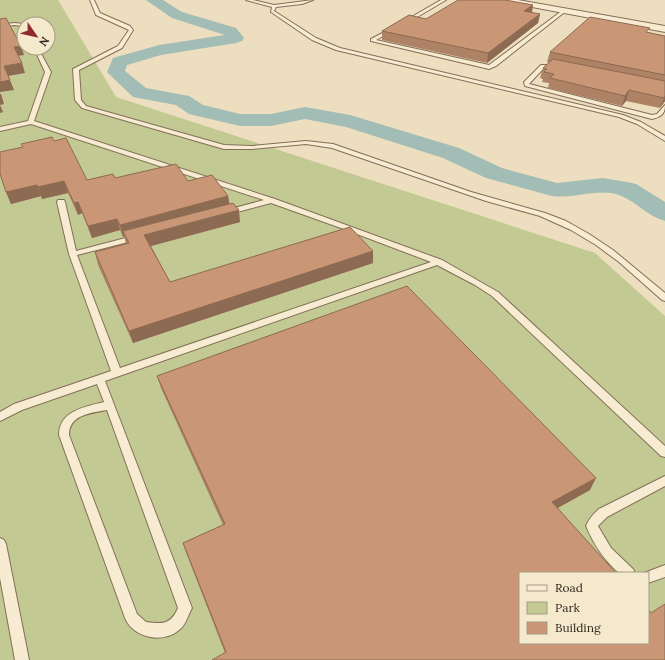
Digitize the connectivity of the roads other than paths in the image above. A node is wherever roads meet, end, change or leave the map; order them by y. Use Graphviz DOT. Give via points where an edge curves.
graph roads {
  1 [pos="92,0"];
  2 [pos="248,0"];
  3 [pos="311,0"];
  4 [pos="444,0"];
  5 [pos="505,0"];
  6 [pos="274,6"];
  7 [pos="564,11"];
  8 [pos="16,24"];
  9 [pos="0,26"];
  10 [pos="665,29"];
  11 [pos="40,56"];
  12 [pos="564,68"];
  13 [pos="665,107"];
  14 [pos="31,122"];
  15 [pos="0,128"];
  16 [pos="665,139"];
  17 [pos="273,200"];
  18 [pos="61,202"];
  19 [pos="219,215"];
  20 [pos="142,235"];
  21 [pos="73,254"];
  22 [pos="439,262"];
  23 [pos="665,298"];
  24 [pos="116,374"];
  25 [pos="100,380"];
  26 [pos="110,405"];
  27 [pos="0,417"];
  28 [pos="665,453"];
  29 [pos="665,481"];
  30 [pos="0,544"];
  31 [pos="665,571"];
  32 [pos="627,572"];
  33 [pos="649,578"];
  34 [pos="22,660"];
  1 -- 23 [label="lane" via="98,14 131,30 120,47 76,69 78,100 84,107 224,147 244,148 312,142 334,146 491,201 565,223 625,263"];
  2 -- 6 [label="lane"];
  3 -- 6 [label="lane"];
  4 -- 7 [label="lane" via="373,41 490,67"];
  5 -- 7 [label="street"];
  6 -- 16 [label="lane" via="272,11 287,23 338,49 621,116 639,123"];
  7 -- 10 [label="street"];
  8 -- 9 [label="lane"];
  11 -- 14 [label="lane" via="48,72"];
  12 -- 13 [label="lane" via="543,66 526,85 652,117"];
  14 -- 15 [label="lane"];
  14 -- 17 [label="lane"];
  17 -- 19 [label="lane"];
  17 -- 22 [label="lane"];
  18 -- 21 [label="lane"];
  20 -- 21 [label="lane"];
  21 -- 24 [label="lane"];
  22 -- 24 [label="lane"];
  22 -- 28 [label="lane" via="480,283 495,294"];
  24 -- 25 [label="lane"];
  25 -- 26 [label="lane"];
  25 -- 27 [label="lane" via="18,407"];
  26 -- 26 [label="lane" via="185,608 182,618 174,628 163,631 143,630 132,618 64,435 65,425 69,419"];
  29 -- 32 [label="lane" via="603,513 592,526 598,542"];
  30 -- 34 [label="lane"];
  31 -- 33 [label="lane"];
}
